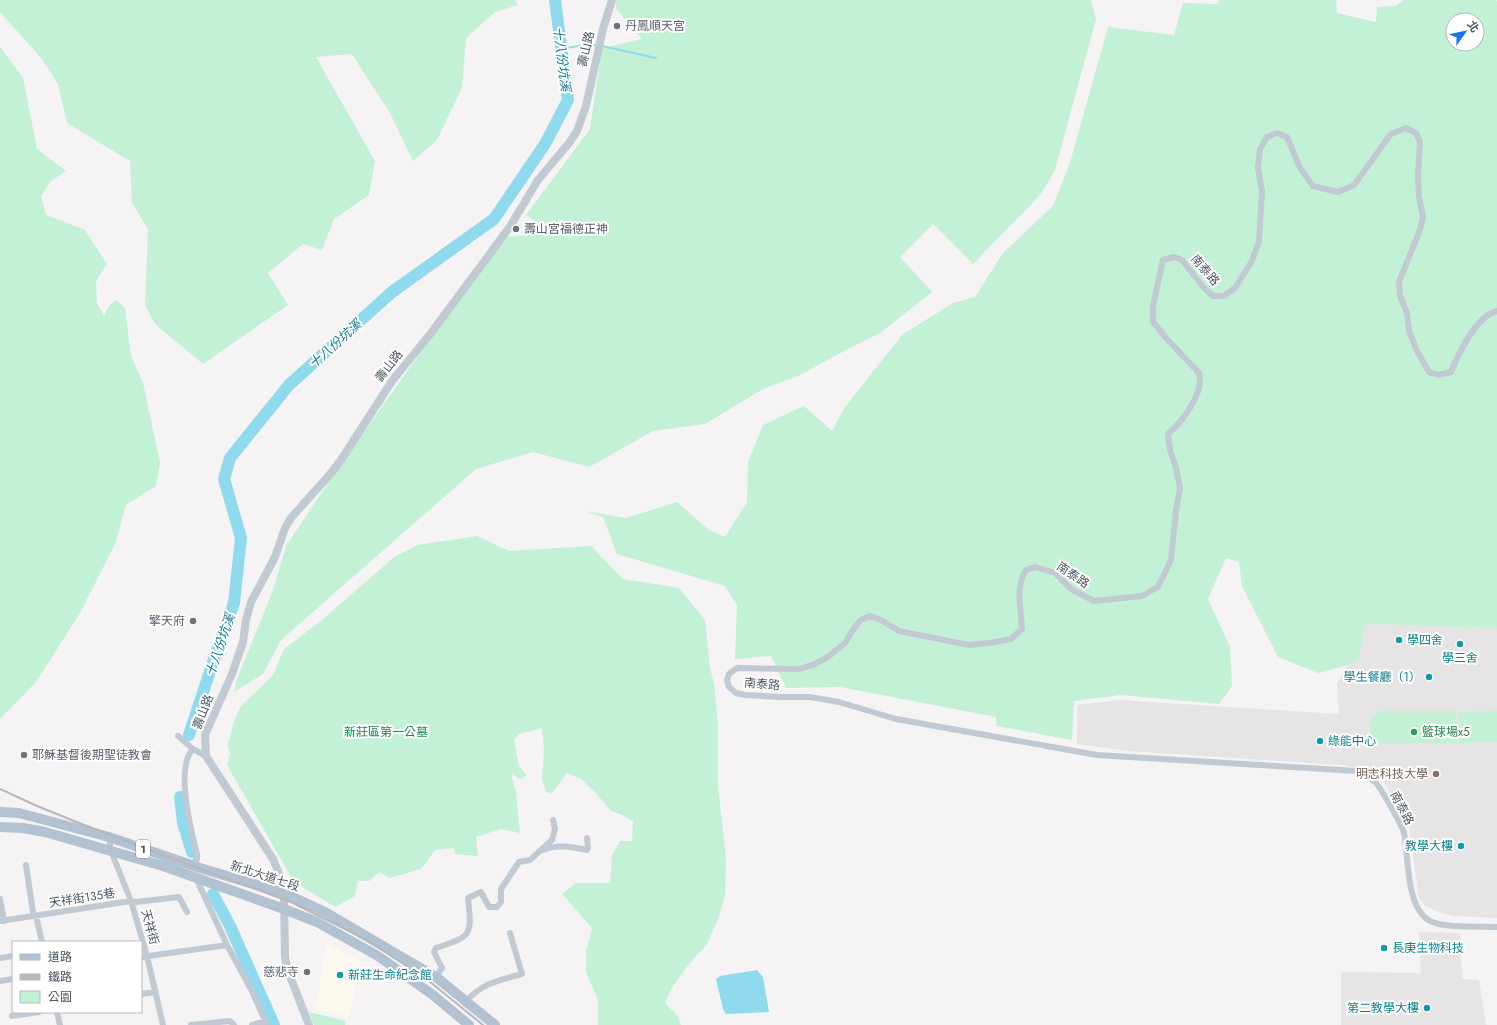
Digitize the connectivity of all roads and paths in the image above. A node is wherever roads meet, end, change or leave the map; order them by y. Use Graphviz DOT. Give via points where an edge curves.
graph roads {
  1 [pos="612,0"];
  2 [pos="1497,311"];
  3 [pos="178,736"];
  4 [pos="192,749"];
  5 [pos="206,756"];
  6 [pos="0,812"];
  7 [pos="553,820"];
  8 [pos="0,827"];
  9 [pos="109,837"];
  10 [pos="587,838"];
  11 [pos="111,851"];
  12 [pos="540,851"];
  13 [pos="188,864"];
  14 [pos="26,865"];
  15 [pos="196,878"];
  16 [pos="284,893"];
  17 [pos="0,899"];
  18 [pos="131,901"];
  19 [pos="284,909"];
  20 [pos="187,912"];
  21 [pos="36,916"];
  22 [pos="2,921"];
  23 [pos="1497,927"];
  24 [pos="510,933"];
  25 [pos="42,941"];
  26 [pos="140,941"];
  27 [pos="227,945"];
  28 [pos="12,956"];
  29 [pos="144,957"];
  30 [pos="0,958"];
  31 [pos="436,977"];
  32 [pos="12,979"];
  33 [pos="0,981"];
  34 [pos="156,992"];
  35 [pos="142,994"];
  36 [pos="466,1001"];
  37 [pos="32,1013"];
  38 [pos="57,1013"];
  39 [pos="12,1016"];
  40 [pos="266,1023"];
  41 [pos="60,1025"];
  42 [pos="163,1025"];
  43 [pos="191,1025"];
  44 [pos="234,1025"];
  45 [pos="252,1025"];
  46 [pos="309,1025"];
  47 [pos="470,1025"];
  48 [pos="495,1025"];
  1 -- 5 [label="street, 壽山路" via="586,106 577,131 538,180 492,252 392,381 341,460 290,518 275,557 251,602 244,642 206,731"];
  2 -- 23 [label="street, 南泰路" via="1491,312 1475,327 1451,372 1438,375 1429,372 1409,331 1399,282 1423,217 1418,177 1420,142 1416,133 1406,128 1391,134 1354,185 1338,192 1313,186 1300,168 1287,137 1277,133 1267,137 1260,150 1258,168 1262,191 1259,241 1252,261 1235,288 1224,296 1214,296 1204,288 1182,260 1168,258 1162,264 1153,306 1153,322 1199,373 1201,380 1193,403 1168,434 1180,488 1171,560 1158,587 1142,596 1094,601 1071,589 1055,573 1035,567 1026,570 1021,578 1019,591 1022,629 1011,639 969,645 899,631 870,616 861,620 845,643 813,665 798,668 737,668 729,674 727,680 729,687 736,693 745,695 810,697 839,702 896,720 1097,755 1357,771 1375,782 1404,831 1409,874 1418,909 1430,920 1440,924"];
  3 -- 4 [label="street"];
  4 -- 5 [label="street"];
  4 -- 13 [label="street" via="186,760 186,795 197,859"];
  5 -- 16 [label="street" via="273,859"];
  6 -- 9 [label="main road, 新北大道七段 / 1" via="19,813"];
  7 -- 12 [label="street" via="555,829 552,840"];
  8 -- 11 [label="main road, 新北大道七段 / 1" via="45,832"];
  9 -- 11 [label="street, 天祥街"];
  9 -- 13 [label="main road, 新北大道七段 / 1"];
  10 -- 12 [label="street" via="587,850 552,846"];
  11 -- 15 [label="main road, 新北大道七段 / 1"];
  11 -- 18 [label="street, 天祥街"];
  12 -- 31 [label="street" via="530,860 519,862 501,889 501,902 497,907 489,907 481,892 468,898 468,933 462,939 436,948 434,952 442,968"];
  13 -- 16 [label="main road, 新北大道七段 / 1"];
  14 -- 21 [label="street" via="33,912"];
  15 -- 19 [label="main road, 新北大道七段 / 1"];
  15 -- 27 [label="street"];
  16 -- 19 [label="street"];
  16 -- 31 [label="main road, 新北大道七段 / 1" via="325,912"];
  17 -- 22 [label="street"];
  18 -- 20 [label="street, 天祥街135巷" via="179,897"];
  18 -- 21 [label="street, 天祥街135巷"];
  18 -- 26 [label="street, 天祥街"];
  19 -- 46 [label="street" via="285,956 288,971"];
  19 -- 47 [label="main road, 新北大道七段 / 1" via="317,922 378,956 433,994"];
  21 -- 22 [label="street, 天祥街135巷"];
  21 -- 25 [label="street"];
  24 -- 36 [label="street" via="522,974 487,984 476,990"];
  27 -- 29 [label="street"];
  27 -- 40 [label="street"];
  28 -- 30 [label="street"];
  29 -- 34 [label="street, 天祥街"];
  31 -- 36 [label="main road, 新北大道七段 / 1"];
  32 -- 33 [label="street"];
  34 -- 35 [label="street"];
  34 -- 42 [label="street, 天祥街"];
  36 -- 48 [label="main road, 新北大道七段 / 1"];
  37 -- 39 [label="street"];
  38 -- 41 [label="street"];
  40 -- 45 [label="street"];
  43 -- 44 [label="street" via="230,1021"];
}
